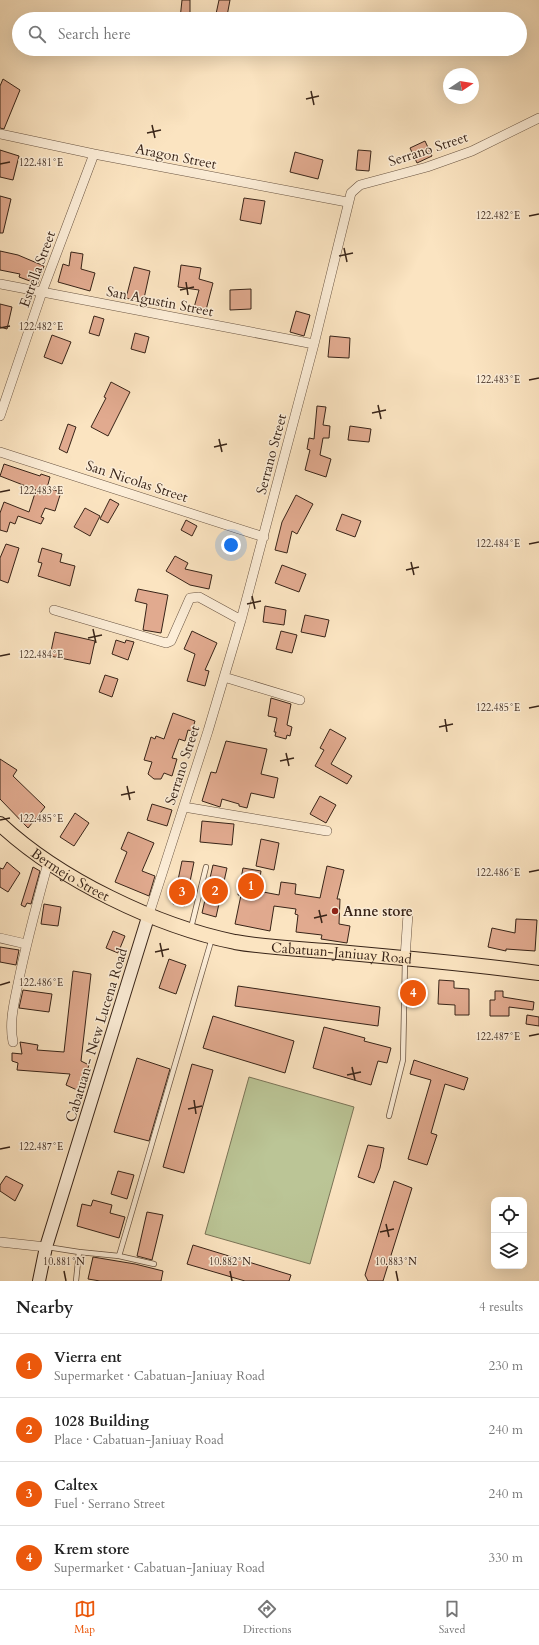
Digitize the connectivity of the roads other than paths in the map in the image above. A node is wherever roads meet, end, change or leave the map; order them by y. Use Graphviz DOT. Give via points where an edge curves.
graph roads {
  1 [pos="539,118"];
  2 [pos="0,134"];
  3 [pos="94,154"];
  4 [pos="348,202"];
  5 [pos="0,284"];
  6 [pos="42,292"];
  7 [pos="314,344"];
  8 [pos="0,416"];
  9 [pos="0,452"];
  10 [pos="264,537"];
  11 [pos="54,610"];
  12 [pos="241,620"];
  13 [pos="224,677"];
  14 [pos="300,700"];
  15 [pos="184,807"];
  16 [pos="0,824"];
  17 [pos="327,831"];
  18 [pos="48,863"];
  19 [pos="206,867"];
  20 [pos="149,914"];
  21 [pos="408,914"];
  22 [pos="191,930"];
  23 [pos="212,936"];
  24 [pos="0,938"];
  25 [pos="26,944"];
  26 [pos="405,958"];
  27 [pos="539,973"];
  28 [pos="13,1042"];
  29 [pos="389,1116"];
  30 [pos="0,1242"];
  31 [pos="46,1247"];
  32 [pos="79,1252"];
  33 [pos="119,1256"];
  34 [pos="154,1264"];
  35 [pos="39,1281"];
  36 [pos="76,1281"];
  1 -- 4 [label="street, Serrano Street" via="472,151 427,167 360,185 351,193"];
  2 -- 3 [label="street, Aragon Street"];
  3 -- 4 [label="street, Aragon Street"];
  3 -- 6 [label="street, Estrella Street"];
  4 -- 7 [label="street, Serrano Street"];
  5 -- 6 [label="street, San Agustin Street"];
  6 -- 7 [label="street, San Agustin Street"];
  6 -- 8 [label="street, Estrella Street"];
  7 -- 10 [label="street, Serrano Street"];
  9 -- 10 [label="street, San Nicolas Street"];
  10 -- 12 [label="street, Serrano Street"];
  11 -- 12 [label="street" via="166,643 171,641 190,598 199,597"];
  12 -- 13 [label="street, Serrano Street"];
  13 -- 14 [label="street"];
  13 -- 15 [label="street, Serrano Street"];
  15 -- 17 [label="street"];
  15 -- 20 [label="street, Serrano Street"];
  16 -- 18 [label="main road, Bermejo Street"];
  18 -- 20 [label="main road, Bermejo Street"];
  18 -- 25 [label="street"];
  19 -- 22 [label="lane"];
  20 -- 22 [label="main road, Cabatuan-Janiuay Road"];
  20 -- 31 [label="main road, Cabatuan - New Lucena Road"];
  21 -- 26 [label="street"];
  22 -- 23 [label="main road, Cabatuan-Janiuay Road"];
  23 -- 26 [label="main road, Cabatuan-Janiuay Road" via="260,945"];
  23 -- 33 [label="lane"];
  24 -- 25 [label="street"];
  25 -- 28 [label="street" via="13,1010"];
  26 -- 27 [label="main road, Cabatuan-Janiuay Road"];
  26 -- 29 [label="lane" via="403,1060"];
  30 -- 31 [label="street"];
  31 -- 32 [label="lane"];
  31 -- 35 [label="main road, Cabatuan - New Lucena Road"];
  32 -- 33 [label="lane"];
  32 -- 36 [label="lane"];
  33 -- 34 [label="lane"];
}
